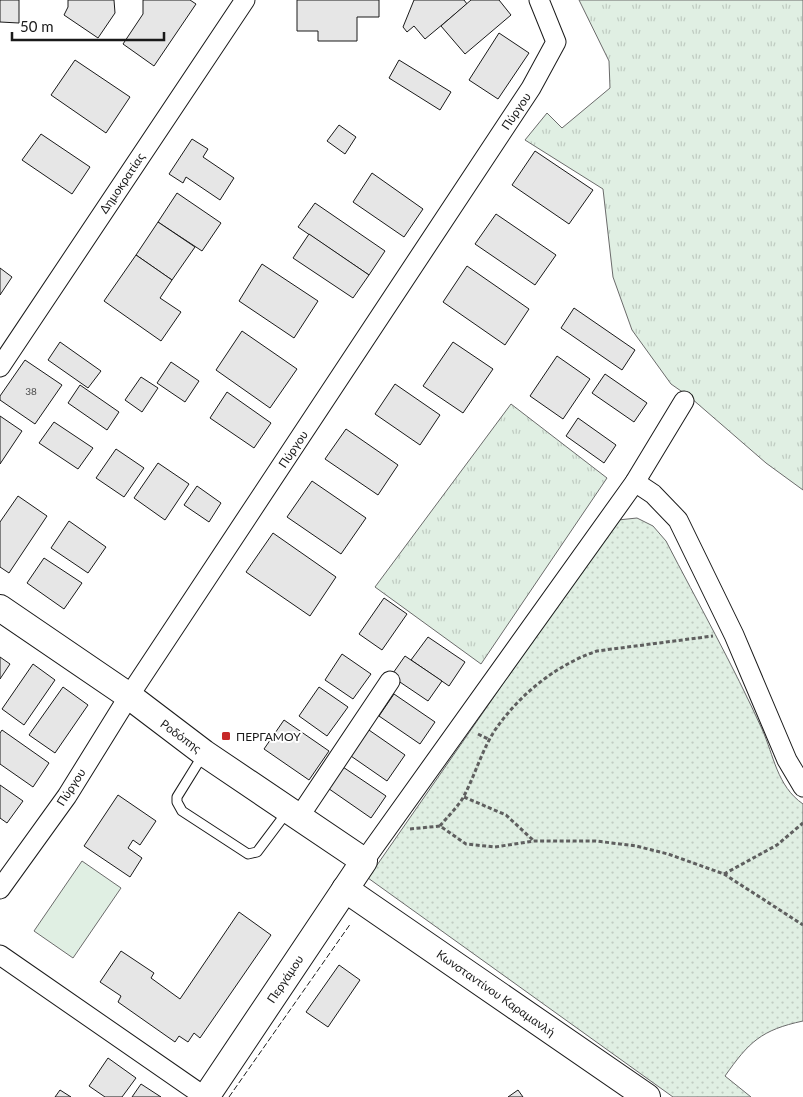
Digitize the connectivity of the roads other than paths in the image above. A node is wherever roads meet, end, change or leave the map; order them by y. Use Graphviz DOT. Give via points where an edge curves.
graph roads {
  1 [pos="245,0"];
  2 [pos="539,0"];
  3 [pos="0,367"];
  4 [pos="684,401"];
  5 [pos="635,482"];
  6 [pos="0,608"];
  7 [pos="390,681"];
  8 [pos="129,696"];
  9 [pos="204,753"];
  10 [pos="803,786"];
  11 [pos="293,813"];
  12 [pos="364,861"];
  13 [pos="345,889"];
  14 [pos="0,890"];
  15 [pos="0,955"];
  16 [pos="206,1097"];
  17 [pos="648,1097"];
  1 -- 3 [label="street, Δημοκρατίας"];
  2 -- 8 [label="street, Πύργου" via="556,42 531,88"];
  4 -- 5 [label="street"];
  5 -- 10 [label="street" via="653,494 678,520 734,635 787,760"];
  5 -- 12 [label="street"];
  6 -- 8 [label="street, Ροδόπης"];
  7 -- 11 [label="street"];
  8 -- 9 [label="street, Ροδόπης"];
  8 -- 14 [label="street, Πύργου" via="67,796"];
  9 -- 11 [label="street, Ροδόπης"];
  9 -- 11 [label="lane" via="177,797 182,811 252,854"];
  11 -- 12 [label="street, Ροδόπης"];
  12 -- 13 [label="street, Περγάμου"];
  13 -- 16 [label="street, Περγάμου"];
  13 -- 17 [label="street, Κωνσταντίνου Καραμανλή"];
  15 -- 16 [label="street"];
}
